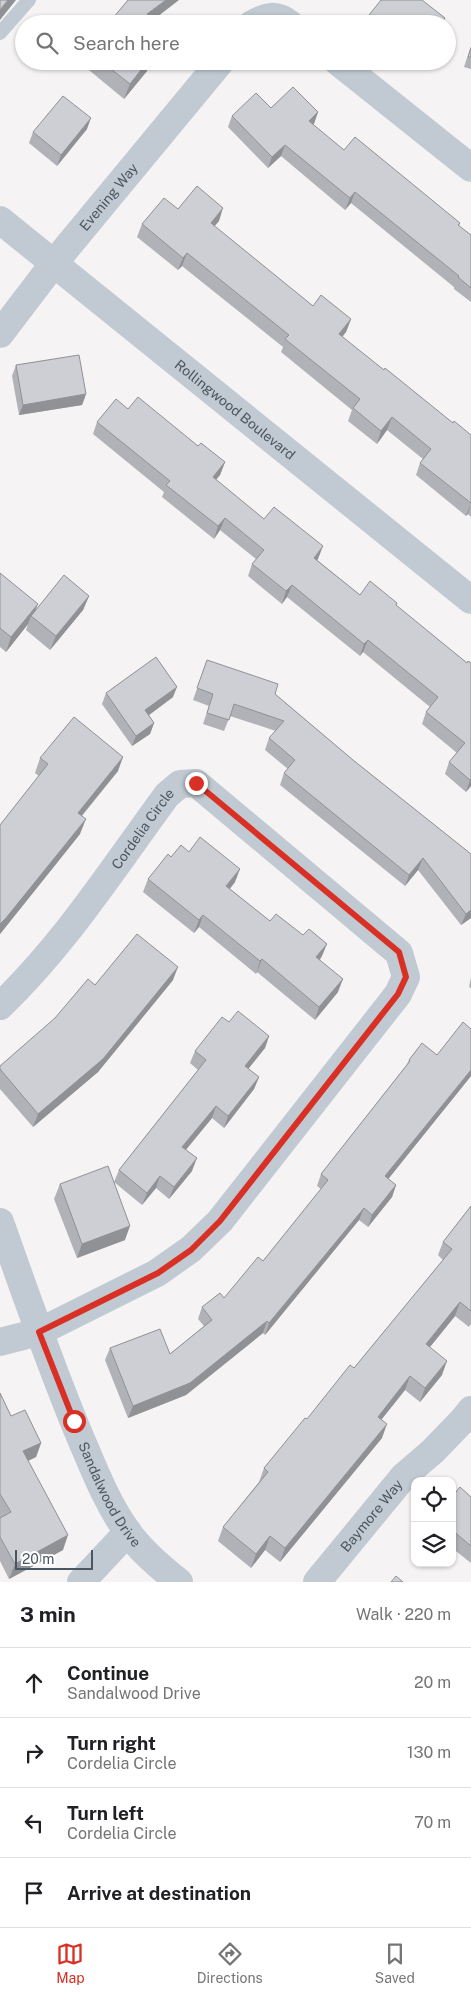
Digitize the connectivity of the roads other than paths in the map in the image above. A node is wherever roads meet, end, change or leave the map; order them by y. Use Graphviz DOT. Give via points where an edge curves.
graph roads {
  1 [pos="29,0"];
  2 [pos="16,15"];
  3 [pos="15,16"];
  4 [pos="0,33"];
  5 [pos="214,70"];
  6 [pos="348,70"];
  7 [pos="471,168"];
  8 [pos="0,220"];
  9 [pos="54,263"];
  10 [pos="0,334"];
  11 [pos="471,600"];
  12 [pos="0,1006"];
  13 [pos="0,1222"];
  14 [pos="39,1332"];
  15 [pos="0,1342"];
  16 [pos="471,1410"];
  17 [pos="128,1532"];
  18 [pos="81,1582"];
  19 [pos="178,1582"];
  20 [pos="317,1582"];
  1 -- 2 [label="lane"];
  3 -- 4 [label="lane"];
  5 -- 9 [label="street, Evening Way"];
  6 -- 7 [label="street"];
  8 -- 9 [label="street, Rollingwood Boulevard"];
  9 -- 10 [label="street, Evening Way"];
  9 -- 11 [label="street, Rollingwood Boulevard"];
  12 -- 14 [label="street, Cordelia Circle" via="29,979 57,945 167,795 180,784 196,783 399,952 406,977 398,994 220,1221 191,1250 158,1273"];
  13 -- 14 [label="street, Sandalwood Drive"];
  14 -- 15 [label="street, Cordelia Circle"];
  14 -- 17 [label="street, Sandalwood Drive" via="108,1502"];
  16 -- 20 [label="street, Baymore Way" via="433,1451 404,1476"];
  17 -- 18 [label="street"];
  17 -- 19 [label="street, Sandalwood Drive" via="147,1555"];
}
